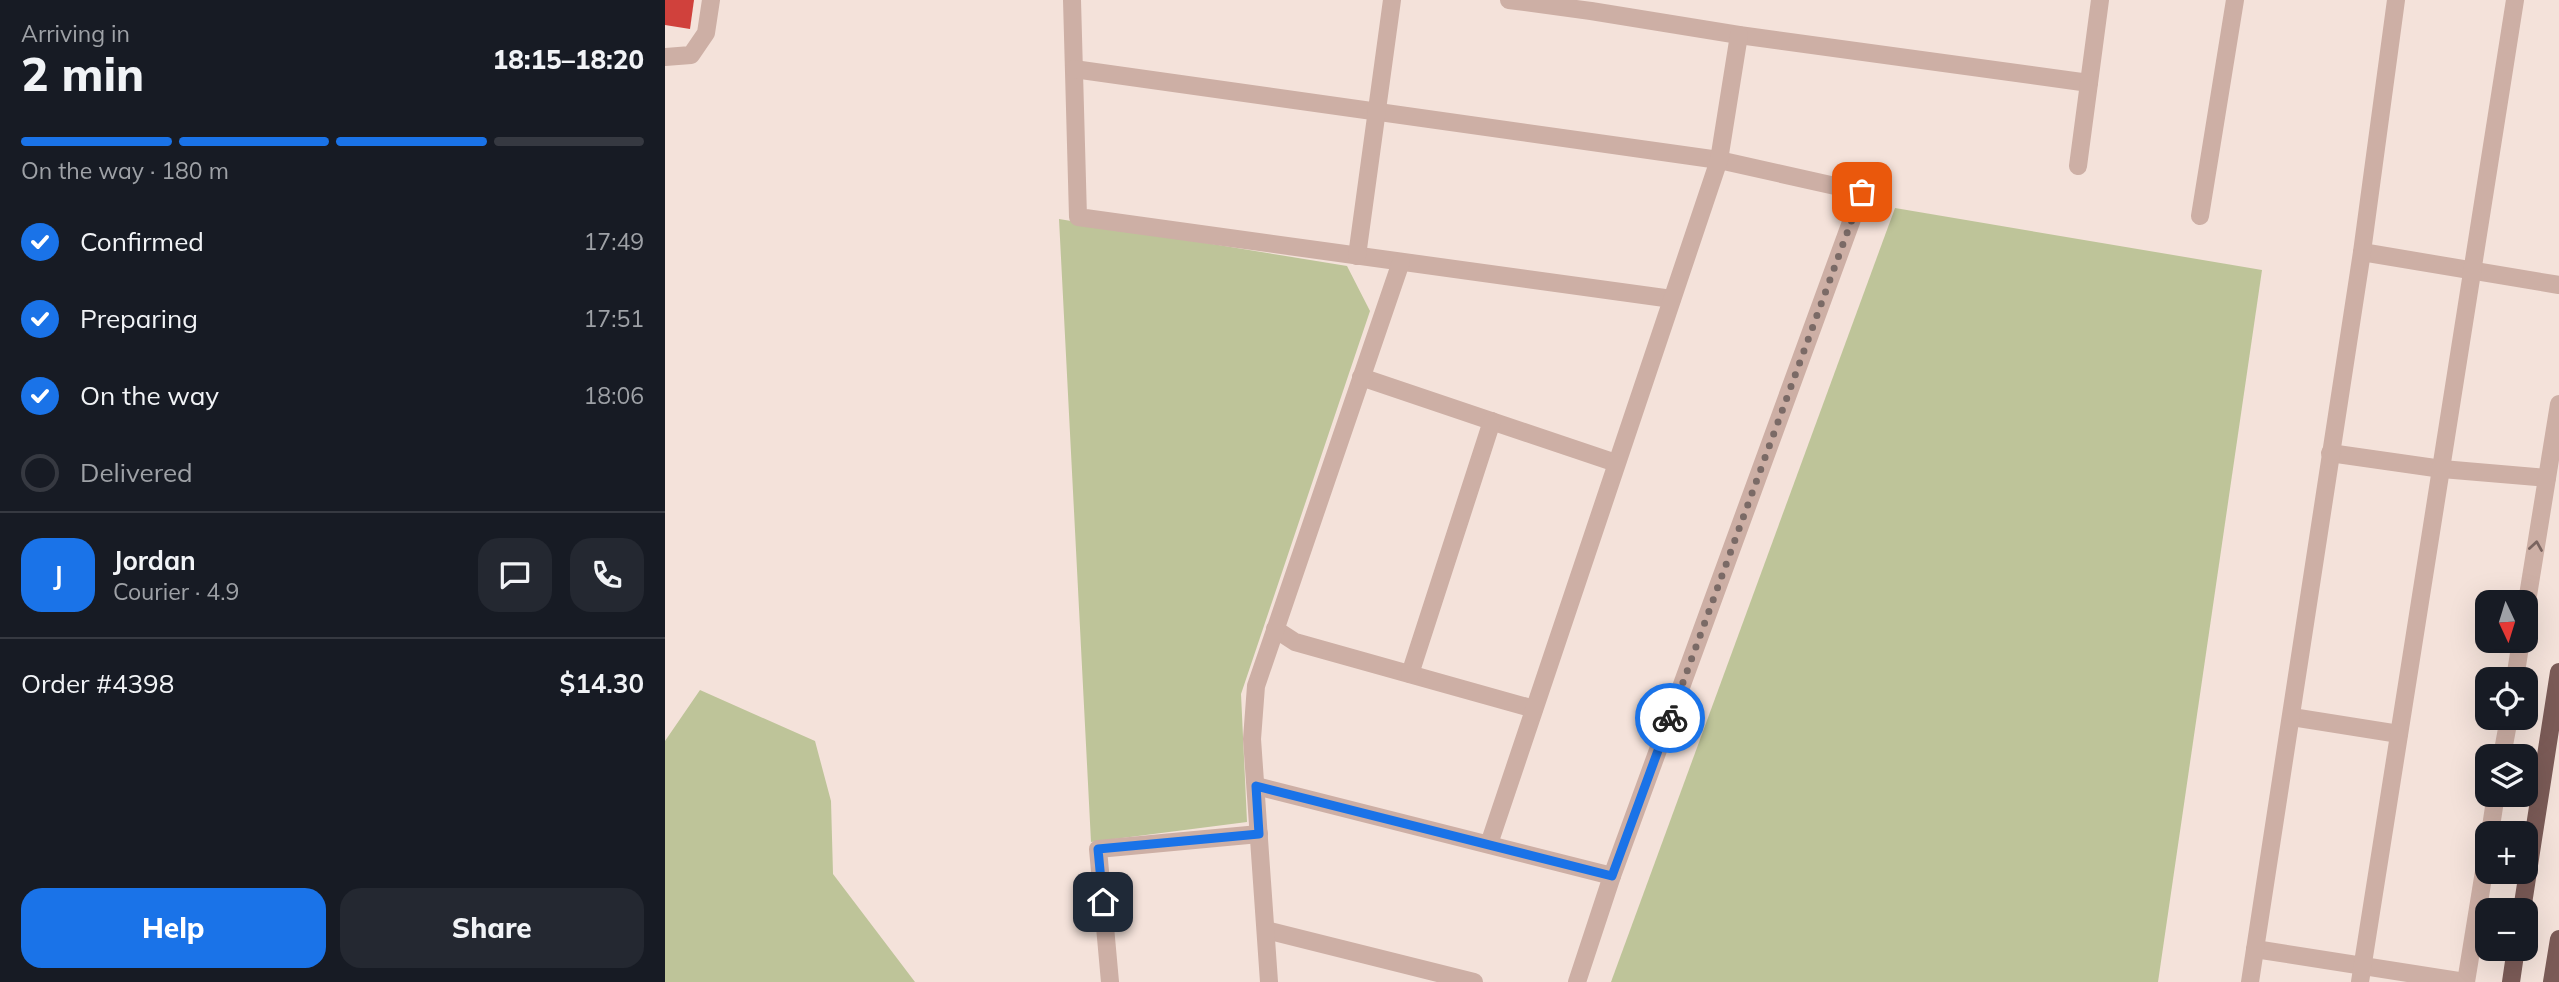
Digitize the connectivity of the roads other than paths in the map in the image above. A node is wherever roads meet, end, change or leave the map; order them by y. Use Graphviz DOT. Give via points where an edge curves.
graph roads {
  1 [pos="711,0"];
  2 [pos="1072,0"];
  3 [pos="1392,0"];
  4 [pos="1509,0"];
  5 [pos="2101,0"];
  6 [pos="2235,0"];
  7 [pos="2396,0"];
  8 [pos="2515,0"];
  9 [pos="1591,5"];
  10 [pos="1739,35"];
  11 [pos="665,57"];
  12 [pos="1074,69"];
  13 [pos="2089,83"];
  14 [pos="1378,112"];
  15 [pos="1719,160"];
  16 [pos="2078,166"];
  17 [pos="2200,216"];
  18 [pos="2362,252"];
  19 [pos="1357,256"];
  20 [pos="1401,262"];
  21 [pos="2473,271"];
  22 [pos="2559,285"];
  23 [pos="1672,299"];
  24 [pos="1361,377"];
  25 [pos="2559,404"];
  26 [pos="1492,421"];
  27 [pos="2330,453"];
  28 [pos="1616,463"];
  29 [pos="2442,469"];
  30 [pos="2547,478"];
  31 [pos="2529,590"];
  32 [pos="1275,629"];
  33 [pos="2559,672"];
  34 [pos="1410,674"];
  35 [pos="1534,709"];
  36 [pos="2292,717"];
  37 [pos="2399,734"];
  38 [pos="1256,786"];
  39 [pos="1259,834"];
  40 [pos="1489,844"];
  41 [pos="1612,876"];
  42 [pos="2482,884"];
  43 [pos="2524,898"];
  44 [pos="1266,930"];
  45 [pos="2559,939"];
  46 [pos="2255,949"];
  47 [pos="2514,961"];
  48 [pos="2362,974"];
  49 [pos="1110,982"];
  50 [pos="1269,982"];
  51 [pos="1474,982"];
  52 [pos="1577,982"];
  53 [pos="2250,982"];
  54 [pos="2465,982"];
  55 [pos="2511,982"];
  56 [pos="2552,982"];
  1 -- 11 [label="street" via="706,33 691,55"];
  2 -- 12 [label="street"];
  3 -- 14 [label="street"];
  4 -- 9 [label="street"];
  5 -- 13 [label="street"];
  6 -- 17 [label="street"];
  7 -- 18 [label="street"];
  8 -- 21 [label="street"];
  9 -- 10 [label="street"];
  10 -- 13 [label="street"];
  10 -- 15 [label="street"];
  12 -- 14 [label="street"];
  12 -- 19 [label="street" via="1078,217"];
  13 -- 16 [label="street"];
  14 -- 15 [label="street"];
  14 -- 19 [label="street"];
  15 -- 23 [label="street"];
  15 -- 41 [label="street" via="1862,192"];
  18 -- 21 [label="street"];
  18 -- 27 [label="street"];
  19 -- 20 [label="street"];
  20 -- 23 [label="street"];
  20 -- 24 [label="street"];
  21 -- 22 [label="street"];
  21 -- 29 [label="street"];
  23 -- 28 [label="street"];
  24 -- 26 [label="street"];
  24 -- 32 [label="street"];
  25 -- 30 [label="street"];
  26 -- 28 [label="street"];
  26 -- 34 [label="street"];
  27 -- 29 [label="street"];
  27 -- 36 [label="street"];
  28 -- 35 [label="street"];
  29 -- 30 [label="street"];
  29 -- 37 [label="street"];
  31 -- 30 [label="street, one-way"];
  32 -- 34 [label="street" via="1295,642"];
  32 -- 38 [label="street" via="1256,686 1252,739"];
  33 -- 43 [label="main road"];
  34 -- 35 [label="street"];
  35 -- 40 [label="street"];
  36 -- 37 [label="street"];
  36 -- 46 [label="street"];
  37 -- 48 [label="street"];
  38 -- 39 [label="street"];
  38 -- 40 [label="street"];
  39 -- 44 [label="street"];
  39 -- 49 [label="street" via="1098,849"];
  40 -- 41 [label="street"];
  41 -- 52 [label="street"];
  42 -- 54 [label="street"];
  44 -- 50 [label="street"];
  44 -- 51 [label="street"];
  45 -- 56 [label="main road"];
  46 -- 48 [label="street"];
  46 -- 53 [label="street"];
  47 -- 55 [label="main road"];
  48 -- 54 [label="street"];
}
